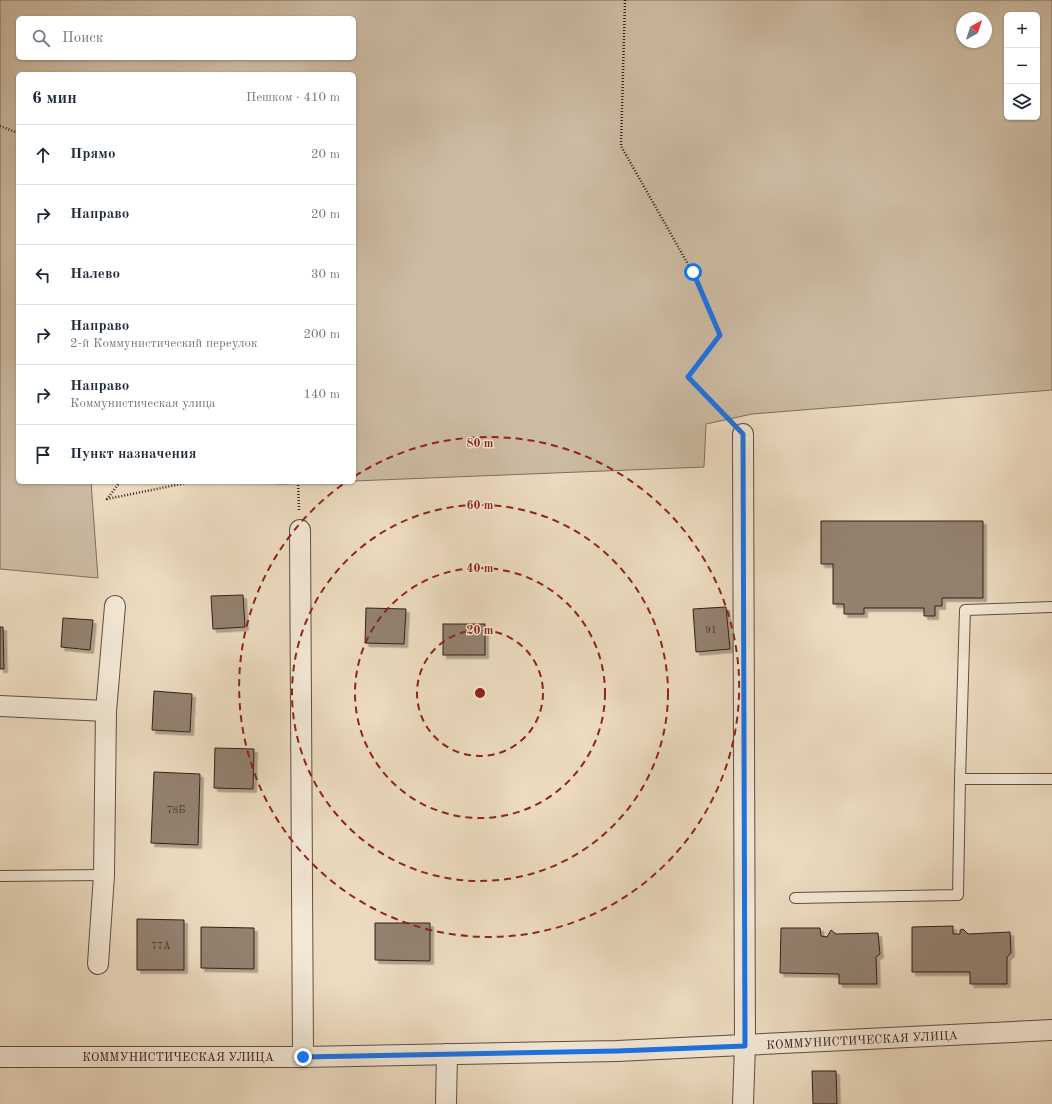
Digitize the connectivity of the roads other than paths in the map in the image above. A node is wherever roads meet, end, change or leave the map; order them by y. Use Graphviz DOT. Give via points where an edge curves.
graph roads {
  1 [pos="743,434"];
  2 [pos="300,530"];
  3 [pos="115,606"];
  4 [pos="1052,607"];
  5 [pos="0,706"];
  6 [pos="106,711"];
  7 [pos="960,779"];
  8 [pos="1052,779"];
  9 [pos="104,875"];
  10 [pos="0,876"];
  11 [pos="796,898"];
  12 [pos="98,964"];
  13 [pos="1052,1030"];
  14 [pos="745,1046"];
  15 [pos="447,1054"];
  16 [pos="0,1057"];
  17 [pos="303,1057"];
  18 [pos="446,1104"];
  19 [pos="742,1104"];
  1 -- 14 [label="street"];
  2 -- 17 [label="street"];
  3 -- 6 [label="street"];
  4 -- 7 [label="lane" via="965,610"];
  5 -- 6 [label="street"];
  6 -- 9 [label="street"];
  7 -- 8 [label="lane"];
  7 -- 11 [label="lane" via="958,895"];
  9 -- 10 [label="lane"];
  9 -- 12 [label="street"];
  13 -- 14 [label="street, КОММУНИСТИЧЕСКАЯ УЛИЦА"];
  14 -- 15 [label="street, КОММУНИСТИЧЕСКАЯ УЛИЦА"];
  14 -- 19 [label="street"];
  15 -- 17 [label="street, КОММУНИСТИЧЕСКАЯ УЛИЦА"];
  15 -- 18 [label="street"];
  16 -- 17 [label="street, КОММУНИСТИЧЕСКАЯ УЛИЦА"];
}
